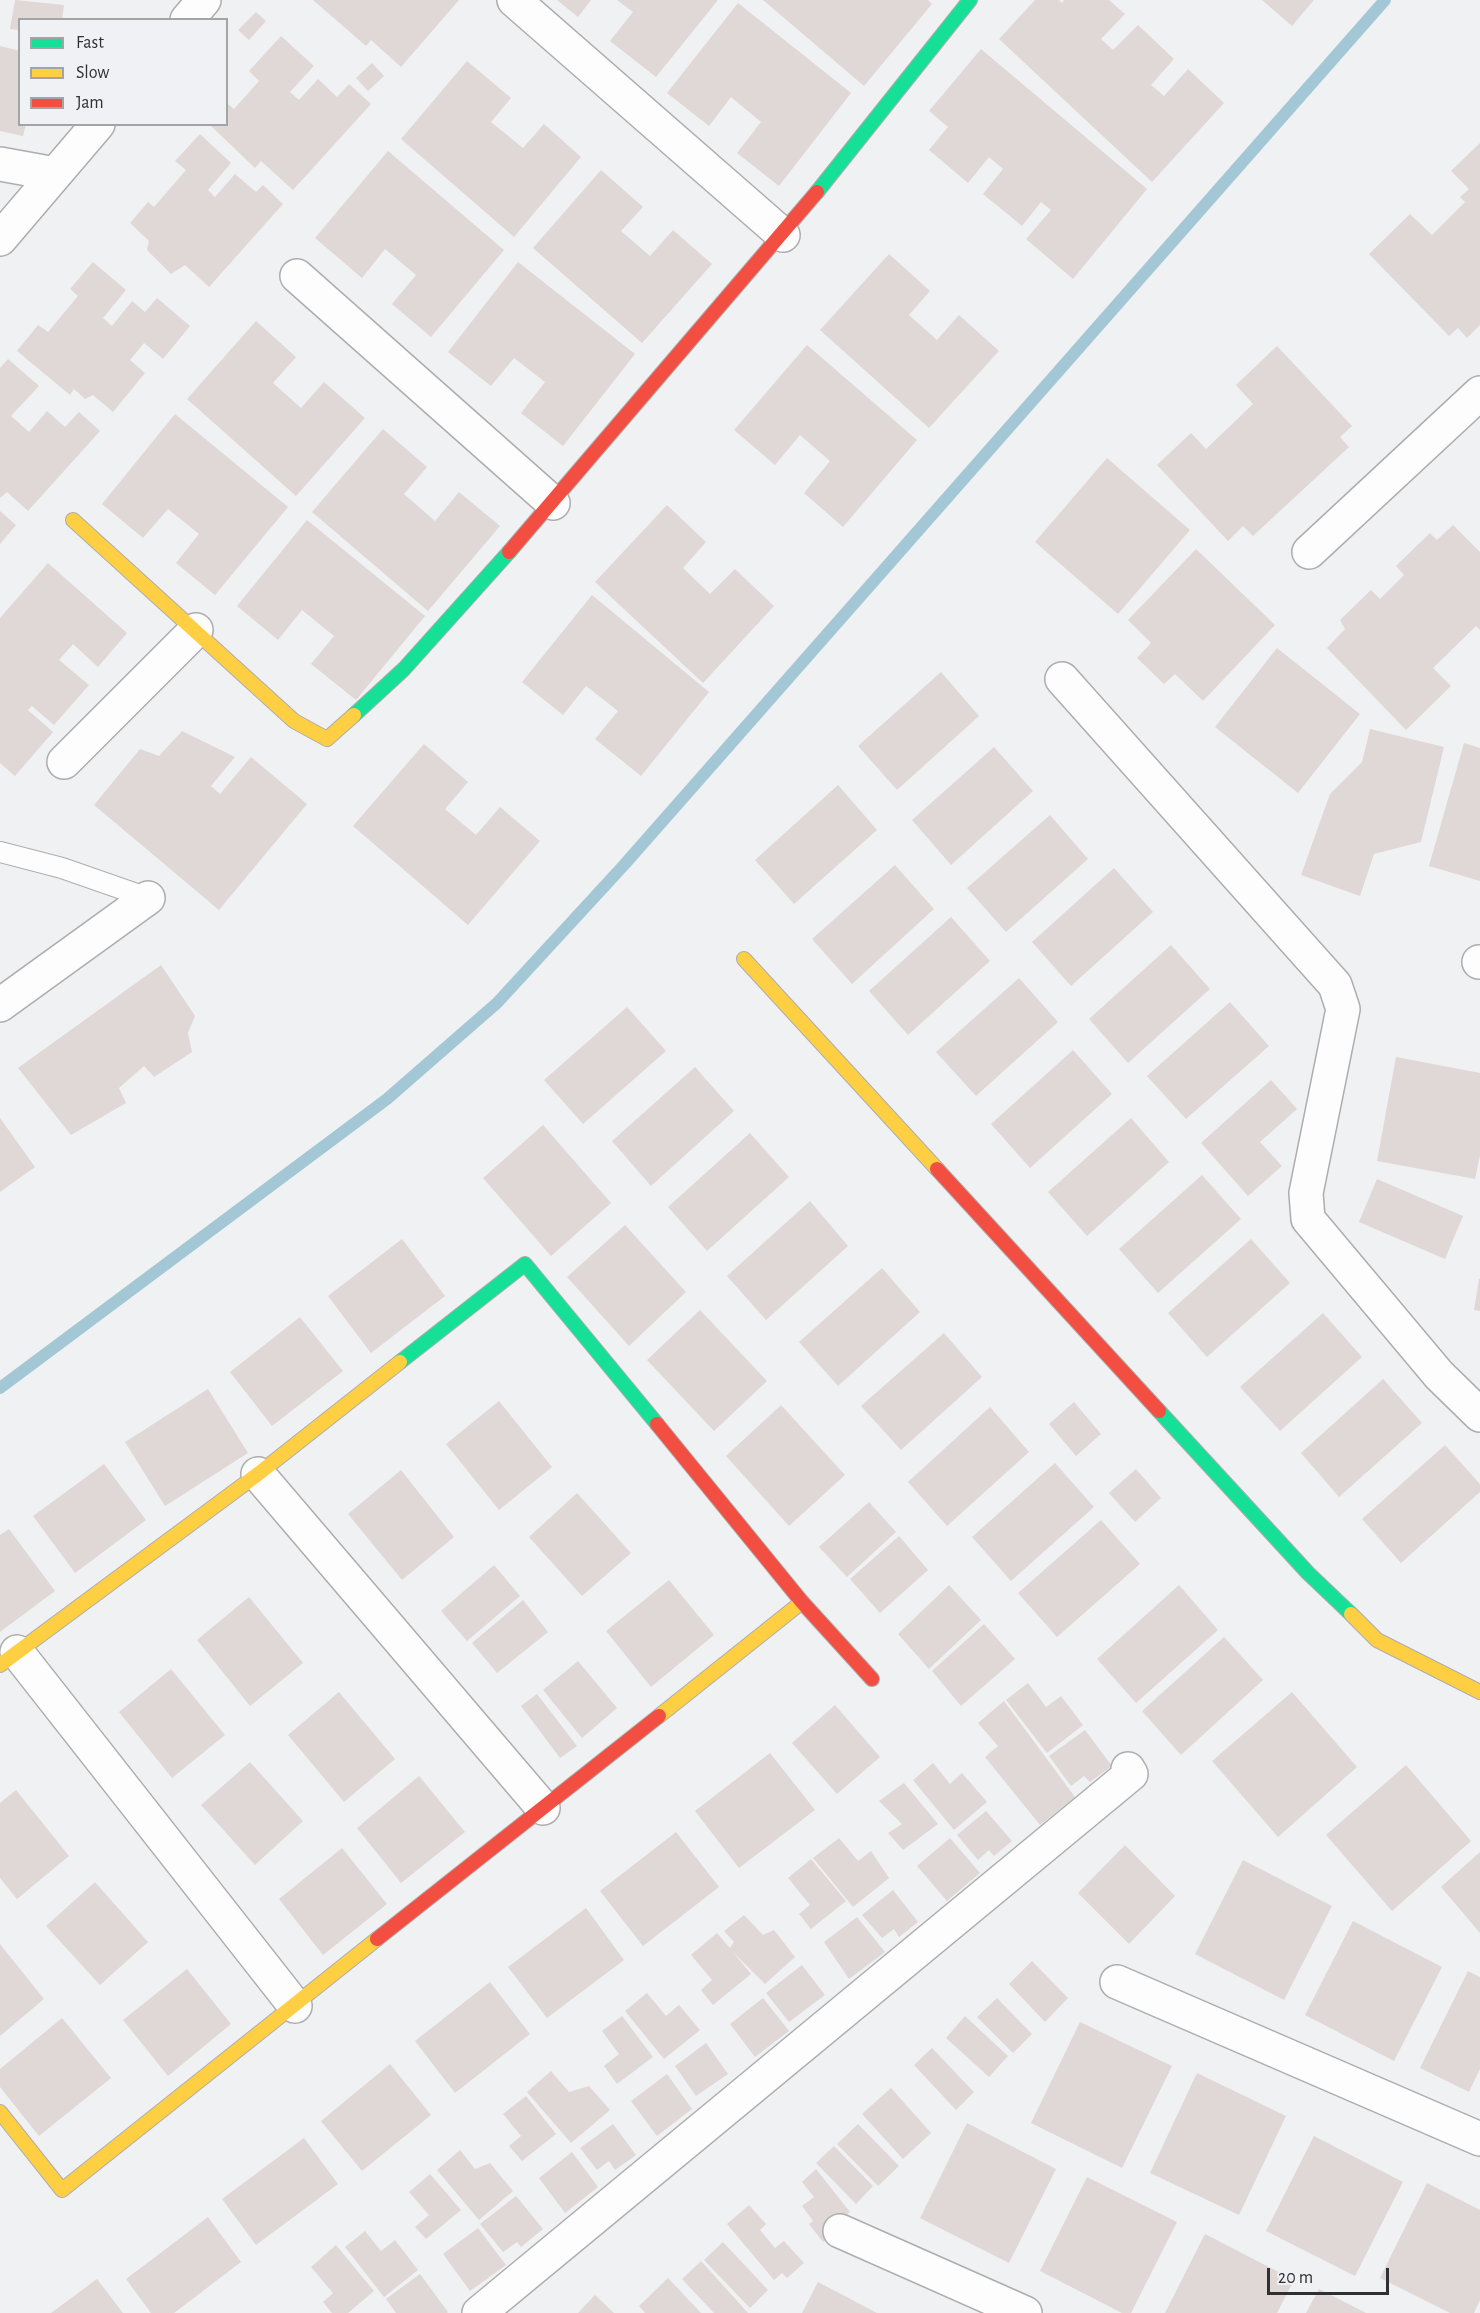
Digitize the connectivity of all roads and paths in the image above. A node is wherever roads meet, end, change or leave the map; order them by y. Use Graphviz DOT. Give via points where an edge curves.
graph roads {
  1 [pos="204,0"];
  2 [pos="514,0"];
  3 [pos="970,0"];
  4 [pos="189,18"];
  5 [pos="96,126"];
  6 [pos="0,164"];
  7 [pos="55,174"];
  8 [pos="783,235"];
  9 [pos="0,239"];
  10 [pos="297,276"];
  11 [pos="1479,397"];
  12 [pos="553,503"];
  13 [pos="73,520"];
  14 [pos="1309,552"];
  15 [pos="196,630"];
  16 [pos="1062,679"];
  17 [pos="64,762"];
  18 [pos="0,852"];
  19 [pos="147,898"];
  20 [pos="744,959"];
  21 [pos="7,993"];
  22 [pos="1480,1415"];
  23 [pos="258,1474"];
  24 [pos="802,1602"];
  25 [pos="8,1658"];
  26 [pos="872,1679"];
  27 [pos="1480,1692"];
  28 [pos="1128,1769"];
  29 [pos="543,1808"];
  30 [pos="1117,1982"];
  31 [pos="295,2006"];
  32 [pos="0,2112"];
  33 [pos="1480,2139"];
  34 [pos="840,2231"];
  35 [pos="479,2313"];
  36 [pos="1025,2313"];
  1 -- 4 [label="street"];
  2 -- 8 [label="street"];
  3 -- 8 [label="street"];
  5 -- 7 [label="street"];
  6 -- 7 [label="street"];
  7 -- 9 [label="street"];
  8 -- 12 [label="street"];
  10 -- 12 [label="street"];
  11 -- 14 [label="street"];
  12 -- 15 [label="street" via="404,669 327,739 294,721"];
  13 -- 15 [label="street"];
  15 -- 17 [label="street"];
  16 -- 22 [label="street" via="1335,985 1343,1009 1305,1193 1308,1219 1439,1375"];
  18 -- 19 [label="lane" via="62,868"];
  19 -- 21 [label="street"];
  20 -- 27 [label="street" via="1308,1574 1377,1640"];
  23 -- 24 [label="street" via="525,1264"];
  23 -- 25 [label="street"];
  23 -- 29 [label="street"];
  24 -- 26 [label="street"];
  24 -- 29 [label="street"];
  25 -- 31 [label="street"];
  28 -- 35 [label="street" via="1131,1774"];
  29 -- 31 [label="street"];
  30 -- 33 [label="street"];
  31 -- 32 [label="street" via="62,2190"];
  34 -- 36 [label="street"];
}
